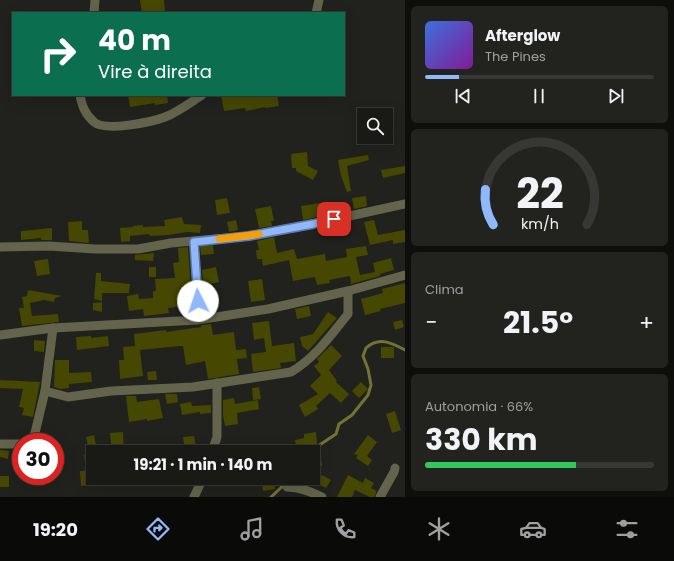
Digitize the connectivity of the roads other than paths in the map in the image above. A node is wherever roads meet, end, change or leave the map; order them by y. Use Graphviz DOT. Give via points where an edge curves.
graph roads {
  1 [pos="95,0"];
  2 [pos="319,0"];
  3 [pos="94,12"];
  4 [pos="316,12"];
  5 [pos="80,96"];
  6 [pos="200,96"];
  7 [pos="405,204"];
  8 [pos="194,242"];
  9 [pos="0,247"];
  10 [pos="405,275"];
  11 [pos="348,291"];
  12 [pos="197,320"];
  13 [pos="53,328"];
  14 [pos="0,335"];
  15 [pos="217,383"];
  16 [pos="45,391"];
  17 [pos="35,433"];
  18 [pos="0,444"];
  19 [pos="12,444"];
  20 [pos="214,445"];
  21 [pos="395,468"];
  22 [pos="200,485"];
  23 [pos="287,487"];
  24 [pos="194,497"];
  25 [pos="322,497"];
  26 [pos="380,497"];
  1 -- 3 [label="street"];
  2 -- 4 [label="street"];
  5 -- 6 [label="street" via="83,109 95,123 112,127 166,117"];
  7 -- 8 [label="street" via="249,236"];
  8 -- 9 [label="street" via="131,249"];
  8 -- 12 [label="street"];
  10 -- 11 [label="street"];
  11 -- 12 [label="street" via="268,309"];
  11 -- 15 [label="street" via="348,314 300,366 291,372"];
  12 -- 13 [label="street"];
  13 -- 14 [label="street"];
  13 -- 16 [label="street"];
  15 -- 16 [label="street" via="68,397"];
  15 -- 20 [label="street" via="217,437"];
  16 -- 17 [label="street"];
  18 -- 19 [label="street"];
  21 -- 26 [label="street"];
  22 -- 24 [label="street"];
  23 -- 25 [label="street" via="310,491"];
}
